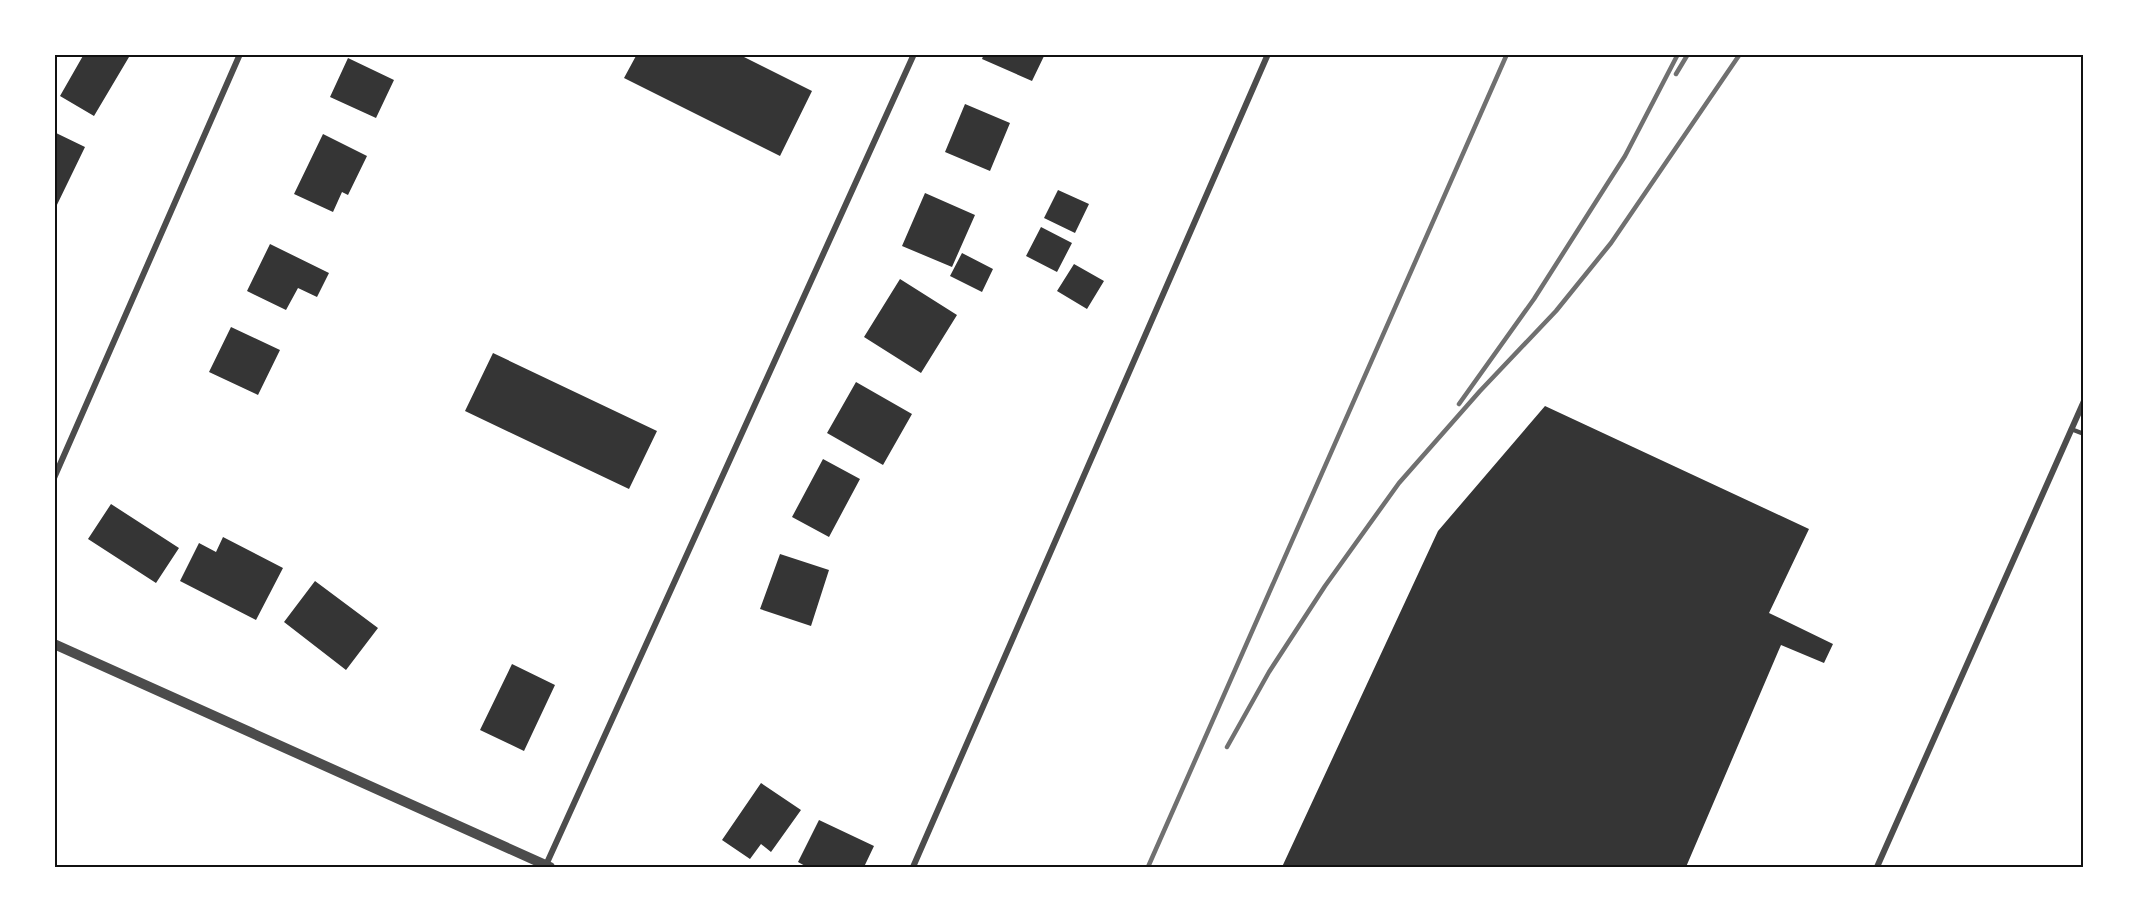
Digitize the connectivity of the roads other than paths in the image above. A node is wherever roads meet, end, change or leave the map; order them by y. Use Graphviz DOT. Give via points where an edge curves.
graph roads {
  1 [pos="240,54"];
  2 [pos="914,54"];
  3 [pos="1268,54"];
  4 [pos="2084,401"];
  5 [pos="2071,429"];
  6 [pos="2084,434"];
  7 [pos="54,478"];
  8 [pos="54,645"];
  9 [pos="548,866"];
  10 [pos="913,867"];
  11 [pos="1877,867"];
  1 -- 7 [label="street"];
  2 -- 9 [label="street"];
  3 -- 10 [label="street"];
  4 -- 5 [label="street"];
  5 -- 6 [label="lane"];
  5 -- 11 [label="street"];
  8 -- 9 [label="street"];
}
